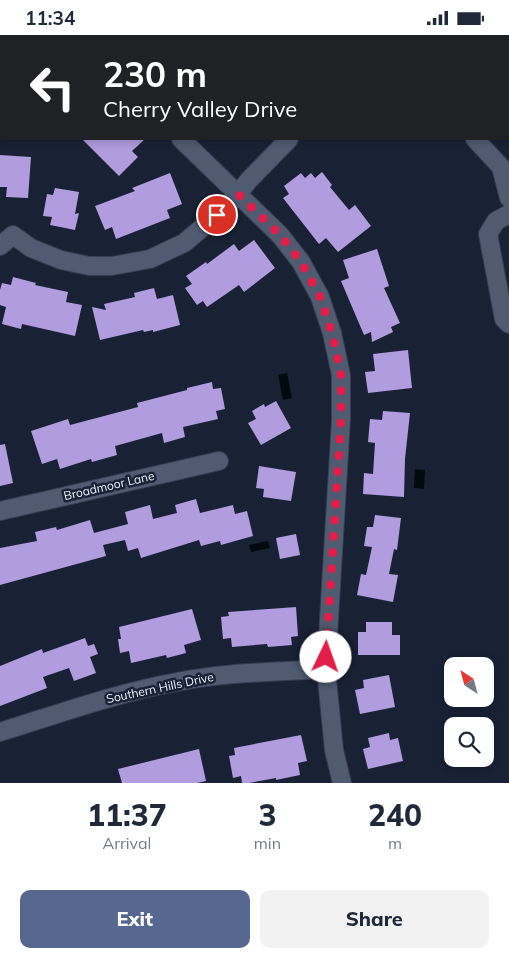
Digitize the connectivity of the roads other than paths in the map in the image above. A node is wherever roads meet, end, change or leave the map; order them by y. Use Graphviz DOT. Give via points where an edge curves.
graph roads {
  1 [pos="182,140"];
  2 [pos="288,140"];
  3 [pos="477,140"];
  4 [pos="238,194"];
  5 [pos="509,198"];
  6 [pos="509,214"];
  7 [pos="0,246"];
  8 [pos="509,324"];
  9 [pos="219,461"];
  10 [pos="0,511"];
  11 [pos="326,669"];
  12 [pos="0,732"];
  13 [pos="342,783"];
  1 -- 4 [label="street"];
  2 -- 4 [label="street"];
  3 -- 5 [label="street" via="501,167"];
  4 -- 7 [label="street" via="184,243 150,259 112,266 89,266 61,260 31,248 13,235"];
  4 -- 11 [label="street" via="280,235 301,262 320,297 341,375"];
  6 -- 8 [label="street" via="496,221 488,235 504,319"];
  9 -- 10 [label="street, Broadmoor Lane"];
  11 -- 12 [label="street, Southern Hills Drive" via="231,673 176,682 118,695"];
  11 -- 13 [label="street" via="334,750"];
}
